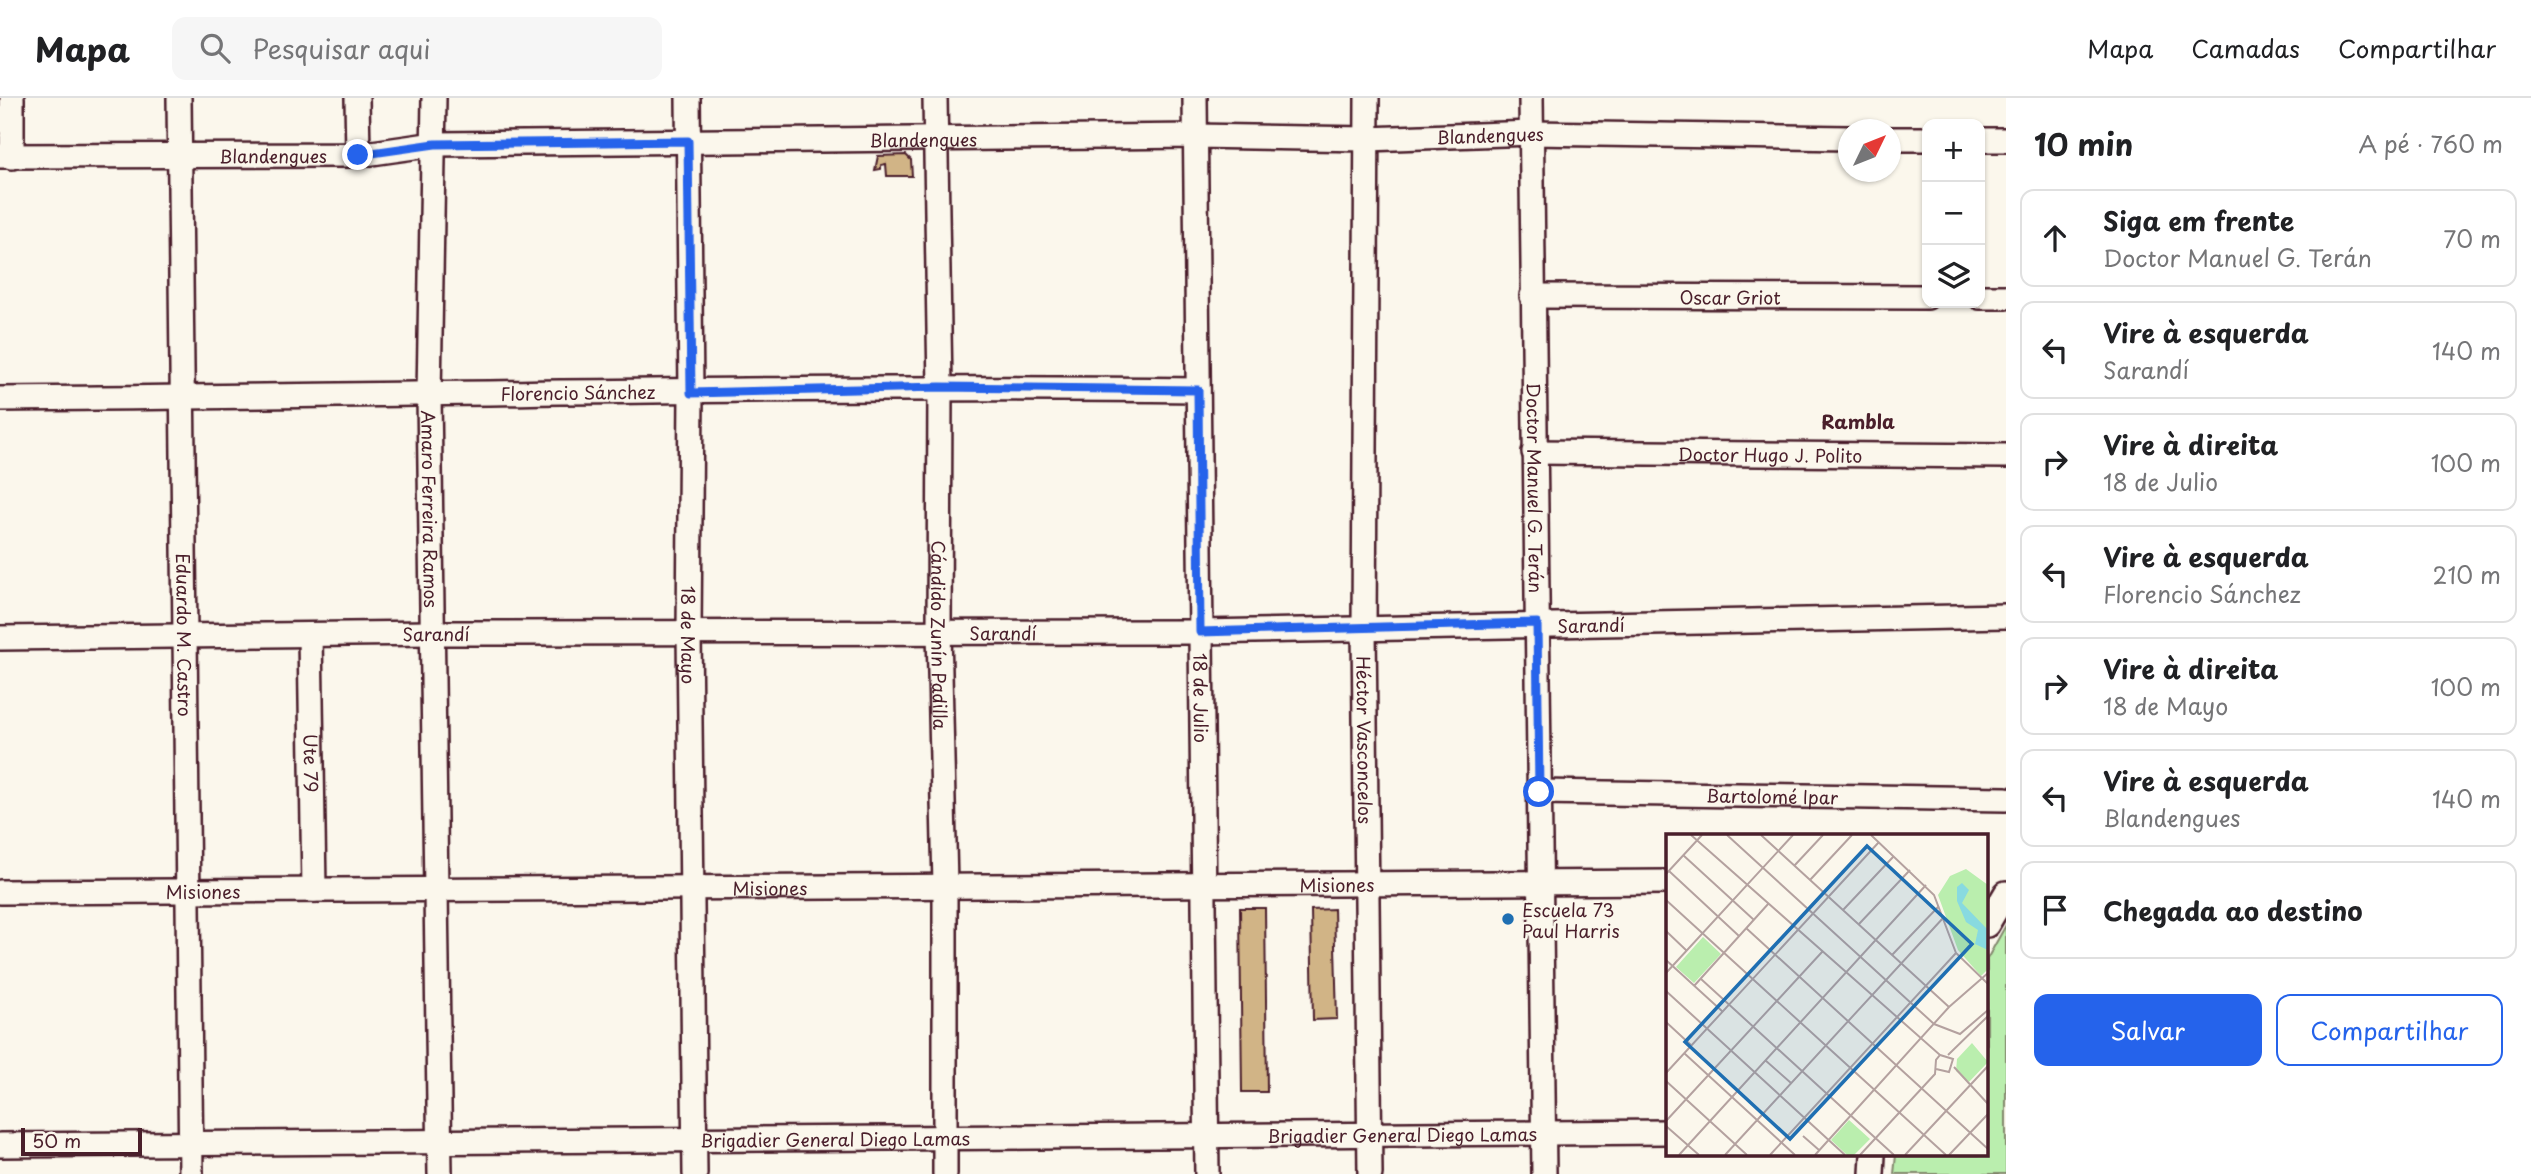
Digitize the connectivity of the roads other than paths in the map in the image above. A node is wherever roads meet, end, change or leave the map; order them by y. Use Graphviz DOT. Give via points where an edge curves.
graph roads {
  1 [pos="12,98"];
  2 [pos="179,98"];
  3 [pos="357,98"];
  4 [pos="434,98"];
  5 [pos="688,98"];
  6 [pos="935,98"];
  7 [pos="1195,98"];
  8 [pos="1367,98"];
  9 [pos="1531,98"];
  10 [pos="1532,133"];
  11 [pos="1196,136"];
  12 [pos="1838,138"];
  13 [pos="1367,139"];
  14 [pos="1901,139"];
  15 [pos="1922,139"];
  16 [pos="934,140"];
  17 [pos="1985,140"];
  18 [pos="688,141"];
  19 [pos="2006,141"];
  20 [pos="435,144"];
  21 [pos="358,155"];
  22 [pos="180,156"];
  23 [pos="6,157"];
  24 [pos="1532,296"];
  25 [pos="1922,297"];
  26 [pos="1985,297"];
  27 [pos="2006,297"];
  28 [pos="940,387"];
  29 [pos="1198,390"];
  30 [pos="691,393"];
  31 [pos="429,396"];
  32 [pos="182,398"];
  33 [pos="0,399"];
  34 [pos="1534,452"];
  35 [pos="2006,456"];
  36 [pos="2006,616"];
  37 [pos="1537,623"];
  38 [pos="1364,629"];
  39 [pos="939,631"];
  40 [pos="689,632"];
  41 [pos="1200,632"];
  42 [pos="432,633"];
  43 [pos="310,635"];
  44 [pos="185,637"];
  45 [pos="0,638"];
  46 [pos="1539,792"];
  47 [pos="2006,799"];
  48 [pos="1540,881"];
  49 [pos="1367,882"];
  50 [pos="1666,882"];
  51 [pos="1203,883"];
  52 [pos="1988,884"];
  53 [pos="2006,884"];
  54 [pos="945,885"];
  55 [pos="692,887"];
  56 [pos="314,890"];
  57 [pos="436,890"];
  58 [pos="188,891"];
  59 [pos="0,892"];
  60 [pos="2006,893"];
  61 [pos="1988,923"];
  62 [pos="1666,1132"];
  63 [pos="1543,1133"];
  64 [pos="1369,1134"];
  65 [pos="1207,1136"];
  66 [pos="944,1138"];
  67 [pos="695,1140"];
  68 [pos="439,1141"];
  69 [pos="191,1143"];
  70 [pos="0,1145"];
  71 [pos="1873,1156"];
  72 [pos="191,1174"];
  73 [pos="440,1174"];
  74 [pos="695,1174"];
  75 [pos="945,1174"];
  76 [pos="1207,1174"];
  77 [pos="1370,1174"];
  78 [pos="1544,1174"];
  79 [pos="1872,1174"];
  1 -- 23 [label="street"];
  2 -- 22 [label="street, Eduardo M. Castro"];
  3 -- 21 [label="street"];
  4 -- 20 [label="street, Amaro Ferreira Ramos"];
  5 -- 18 [label="street, 18 de Mayo"];
  6 -- 16 [label="street, Cándido Zunín Padilla"];
  7 -- 11 [label="street, 18 de Julio"];
  8 -- 13 [label="street, Héctor Vasconcelos"];
  9 -- 10 [label="street, Doctor Manuel G. Terán"];
  10 -- 12 [label="street, Blandengues"];
  10 -- 13 [label="street, Blandengues"];
  10 -- 24 [label="street, Doctor Manuel G. Terán"];
  11 -- 13 [label="street, Blandengues"];
  11 -- 16 [label="street, Blandengues"];
  11 -- 29 [label="street, 18 de Julio"];
  13 -- 38 [label="street, Héctor Vasconcelos"];
  14 -- 15 [label="street"];
  16 -- 18 [label="street, Blandengues"];
  16 -- 28 [label="street, Cándido Zunín Padilla"];
  17 -- 19 [label="street"];
  18 -- 20 [label="street, Blandengues"];
  18 -- 30 [label="street, 18 de Mayo"];
  20 -- 21 [label="street, Blandengues"];
  20 -- 31 [label="street, Amaro Ferreira Ramos"];
  21 -- 22 [label="street, Blandengues"];
  22 -- 23 [label="street, Blandengues"];
  22 -- 32 [label="street, Eduardo M. Castro"];
  24 -- 25 [label="street, Oscar Griot"];
  24 -- 34 [label="street, Doctor Manuel G. Terán"];
  26 -- 27 [label="street"];
  28 -- 29 [label="street, Florencio Sánchez"];
  28 -- 30 [label="street, Florencio Sánchez"];
  28 -- 39 [label="street, Cándido Zunín Padilla"];
  29 -- 41 [label="street, 18 de Julio"];
  30 -- 31 [label="street, Florencio Sánchez"];
  30 -- 40 [label="street, 18 de Mayo"];
  31 -- 32 [label="street, Florencio Sánchez"];
  31 -- 42 [label="street, Amaro Ferreira Ramos"];
  32 -- 33 [label="street, Florencio Sánchez"];
  32 -- 44 [label="street, Eduardo M. Castro"];
  34 -- 35 [label="street, Doctor Hugo J. Polito"];
  34 -- 37 [label="street, Doctor Manuel G. Terán"];
  36 -- 37 [label="street, Sarandí"];
  37 -- 38 [label="street, Sarandí"];
  37 -- 46 [label="street, Doctor Manuel G. Terán"];
  38 -- 41 [label="street, Sarandí"];
  38 -- 49 [label="street, Héctor Vasconcelos"];
  39 -- 40 [label="street, Sarandí"];
  39 -- 41 [label="street, Sarandí"];
  39 -- 54 [label="street, Cándido Zunín Padilla"];
  40 -- 42 [label="street, Sarandí"];
  40 -- 55 [label="street, 18 de Mayo"];
  41 -- 51 [label="street, 18 de Julio"];
  42 -- 43 [label="street, Sarandí"];
  42 -- 57 [label="street, Amaro Ferreira Ramos"];
  43 -- 44 [label="street, Sarandí"];
  43 -- 56 [label="street, Ute 79"];
  44 -- 45 [label="street, Sarandí"];
  44 -- 58 [label="street, Eduardo M. Castro"];
  46 -- 47 [label="street, Bartolomé Ipar"];
  46 -- 48 [label="street, Doctor Manuel G. Terán"];
  48 -- 49 [label="street, Misiones"];
  48 -- 50 [label="street, Misiones"];
  48 -- 63 [label="street, Doctor Manuel G. Terán"];
  49 -- 51 [label="street, Misiones"];
  49 -- 64 [label="street, Héctor Vasconcelos"];
  51 -- 54 [label="street, Misiones"];
  51 -- 65 [label="street, 18 de Julio"];
  52 -- 53 [label="street"];
  54 -- 55 [label="street, Misiones"];
  54 -- 66 [label="street, Cándido Zunín Padilla"];
  55 -- 57 [label="street, Misiones"];
  55 -- 67 [label="street, 18 de Mayo"];
  56 -- 57 [label="street, Misiones"];
  56 -- 58 [label="street, Misiones"];
  57 -- 68 [label="street, Amaro Ferreira Ramos"];
  58 -- 59 [label="street, Misiones"];
  58 -- 69 [label="street, Eduardo M. Castro"];
  60 -- 61 [label="street"];
  62 -- 63 [label="street, Brigadier General Diego Lamas"];
  63 -- 64 [label="street, Brigadier General Diego Lamas"];
  63 -- 78 [label="street, Doctor Manuel G. Terán"];
  64 -- 65 [label="street, Brigadier General Diego Lamas"];
  64 -- 77 [label="street, Héctor Vasconcelos"];
  65 -- 66 [label="street, Brigadier General Diego Lamas"];
  65 -- 76 [label="street, 18 de Julio"];
  66 -- 67 [label="street, Brigadier General Diego Lamas"];
  66 -- 75 [label="street, Cándido Zunín Padilla"];
  67 -- 68 [label="street, Brigadier General Diego Lamas"];
  67 -- 74 [label="street, 18 de Mayo"];
  68 -- 69 [label="street, Brigadier General Diego Lamas"];
  68 -- 73 [label="street, Amaro Ferreira Ramos"];
  69 -- 70 [label="street, Brigadier General Diego Lamas"];
  69 -- 72 [label="street, Eduardo M. Castro"];
  71 -- 79 [label="street"];
}
